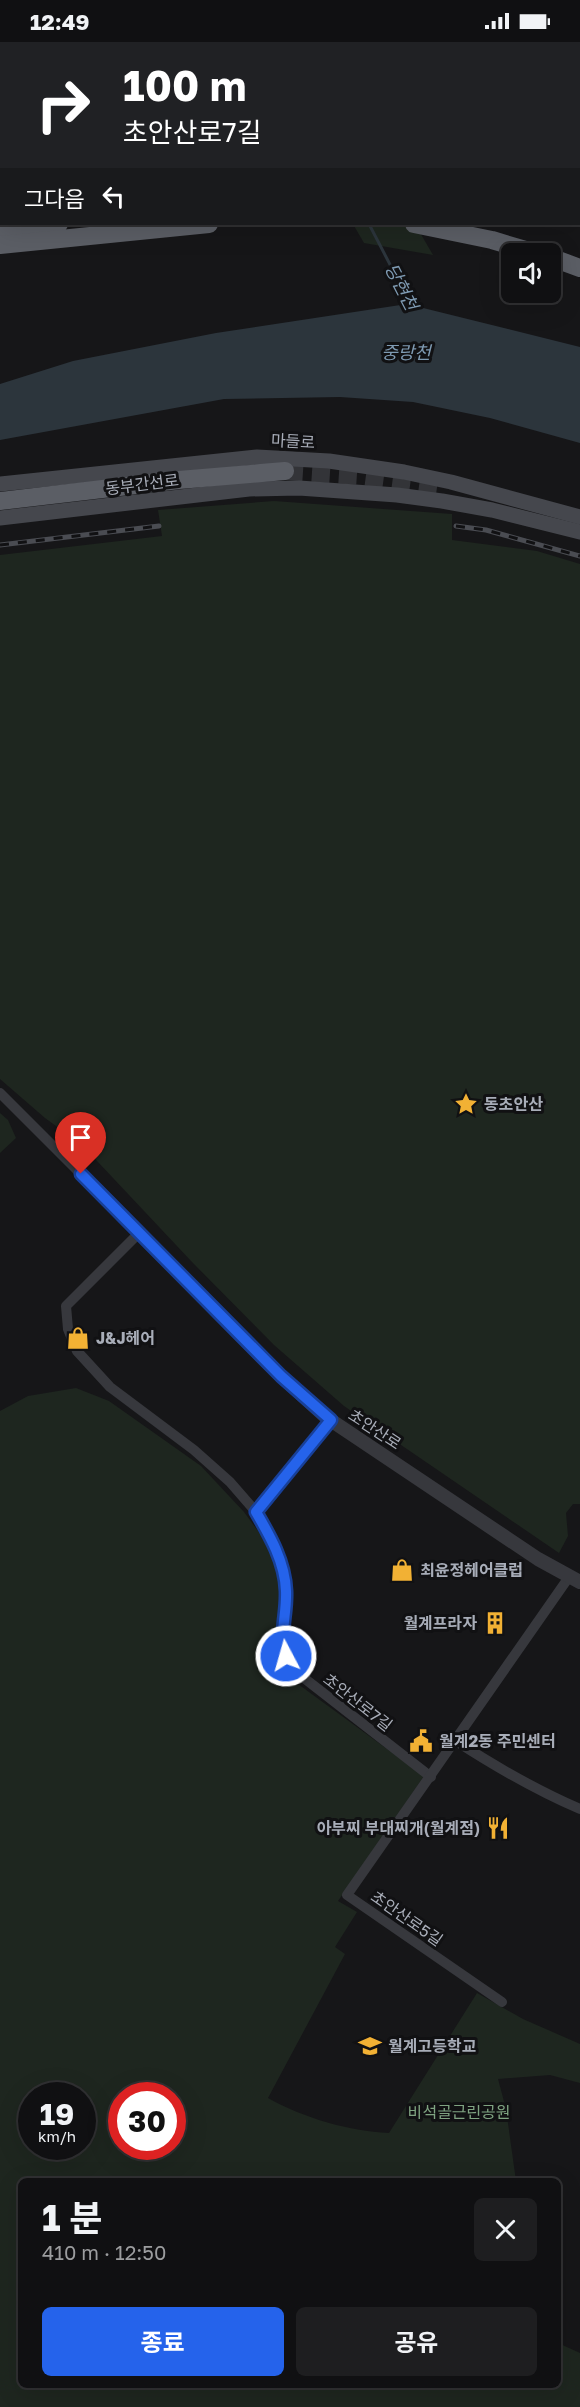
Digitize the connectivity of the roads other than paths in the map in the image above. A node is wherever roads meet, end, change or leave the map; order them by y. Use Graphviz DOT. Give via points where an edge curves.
graph roads {
  1 [pos="49,225"];
  2 [pos="199,225"];
  3 [pos="423,225"];
  4 [pos="0,230"];
  5 [pos="502,243"];
  6 [pos="0,245"];
  7 [pos="561,261"];
  8 [pos="580,268"];
  9 [pos="285,471"];
  10 [pos="0,484"];
  11 [pos="0,501"];
  12 [pos="580,517"];
  13 [pos="0,518"];
  14 [pos="580,532"];
  15 [pos="0,1093"];
  16 [pos="96,1190"];
  17 [pos="139,1233"];
  18 [pos="331,1420"];
  19 [pos="256,1512"];
  20 [pos="575,1580"];
  21 [pos="456,1741"];
  22 [pos="431,1777"];
  23 [pos="580,1809"];
  24 [pos="502,2002"];
  1 -- 4 [label="highway"];
  2 -- 6 [label="highway"];
  3 -- 5 [label="highway"];
  7 -- 8 [label="highway"];
  9 -- 11 [label="highway, 동부간선로"];
  10 -- 12 [label="main road, 마들로" via="258,457 329,461 451,482"];
  13 -- 14 [label="main road" via="249,489 299,488 442,501"];
  15 -- 16 [label="street, 초안산로"];
  16 -- 17 [label="street, 초안산로"];
  17 -- 18 [label="street, 초안산로" via="281,1376"];
  17 -- 19 [label="street, 초안산로7길" via="66,1306 68,1329 77,1351 110,1387 231,1482"];
  18 -- 19 [label="street"];
  18 -- 20 [label="street, 초안산로"];
  19 -- 22 [label="street, 초안산로7길" via="280,1559 286,1591 281,1639 295,1671"];
  20 -- 21 [label="street, 초안산로5길"];
  21 -- 22 [label="street, 초안산로5길"];
  21 -- 23 [label="street" via="506,1773"];
  22 -- 24 [label="street, 초안산로5길" via="347,1895"];
}
